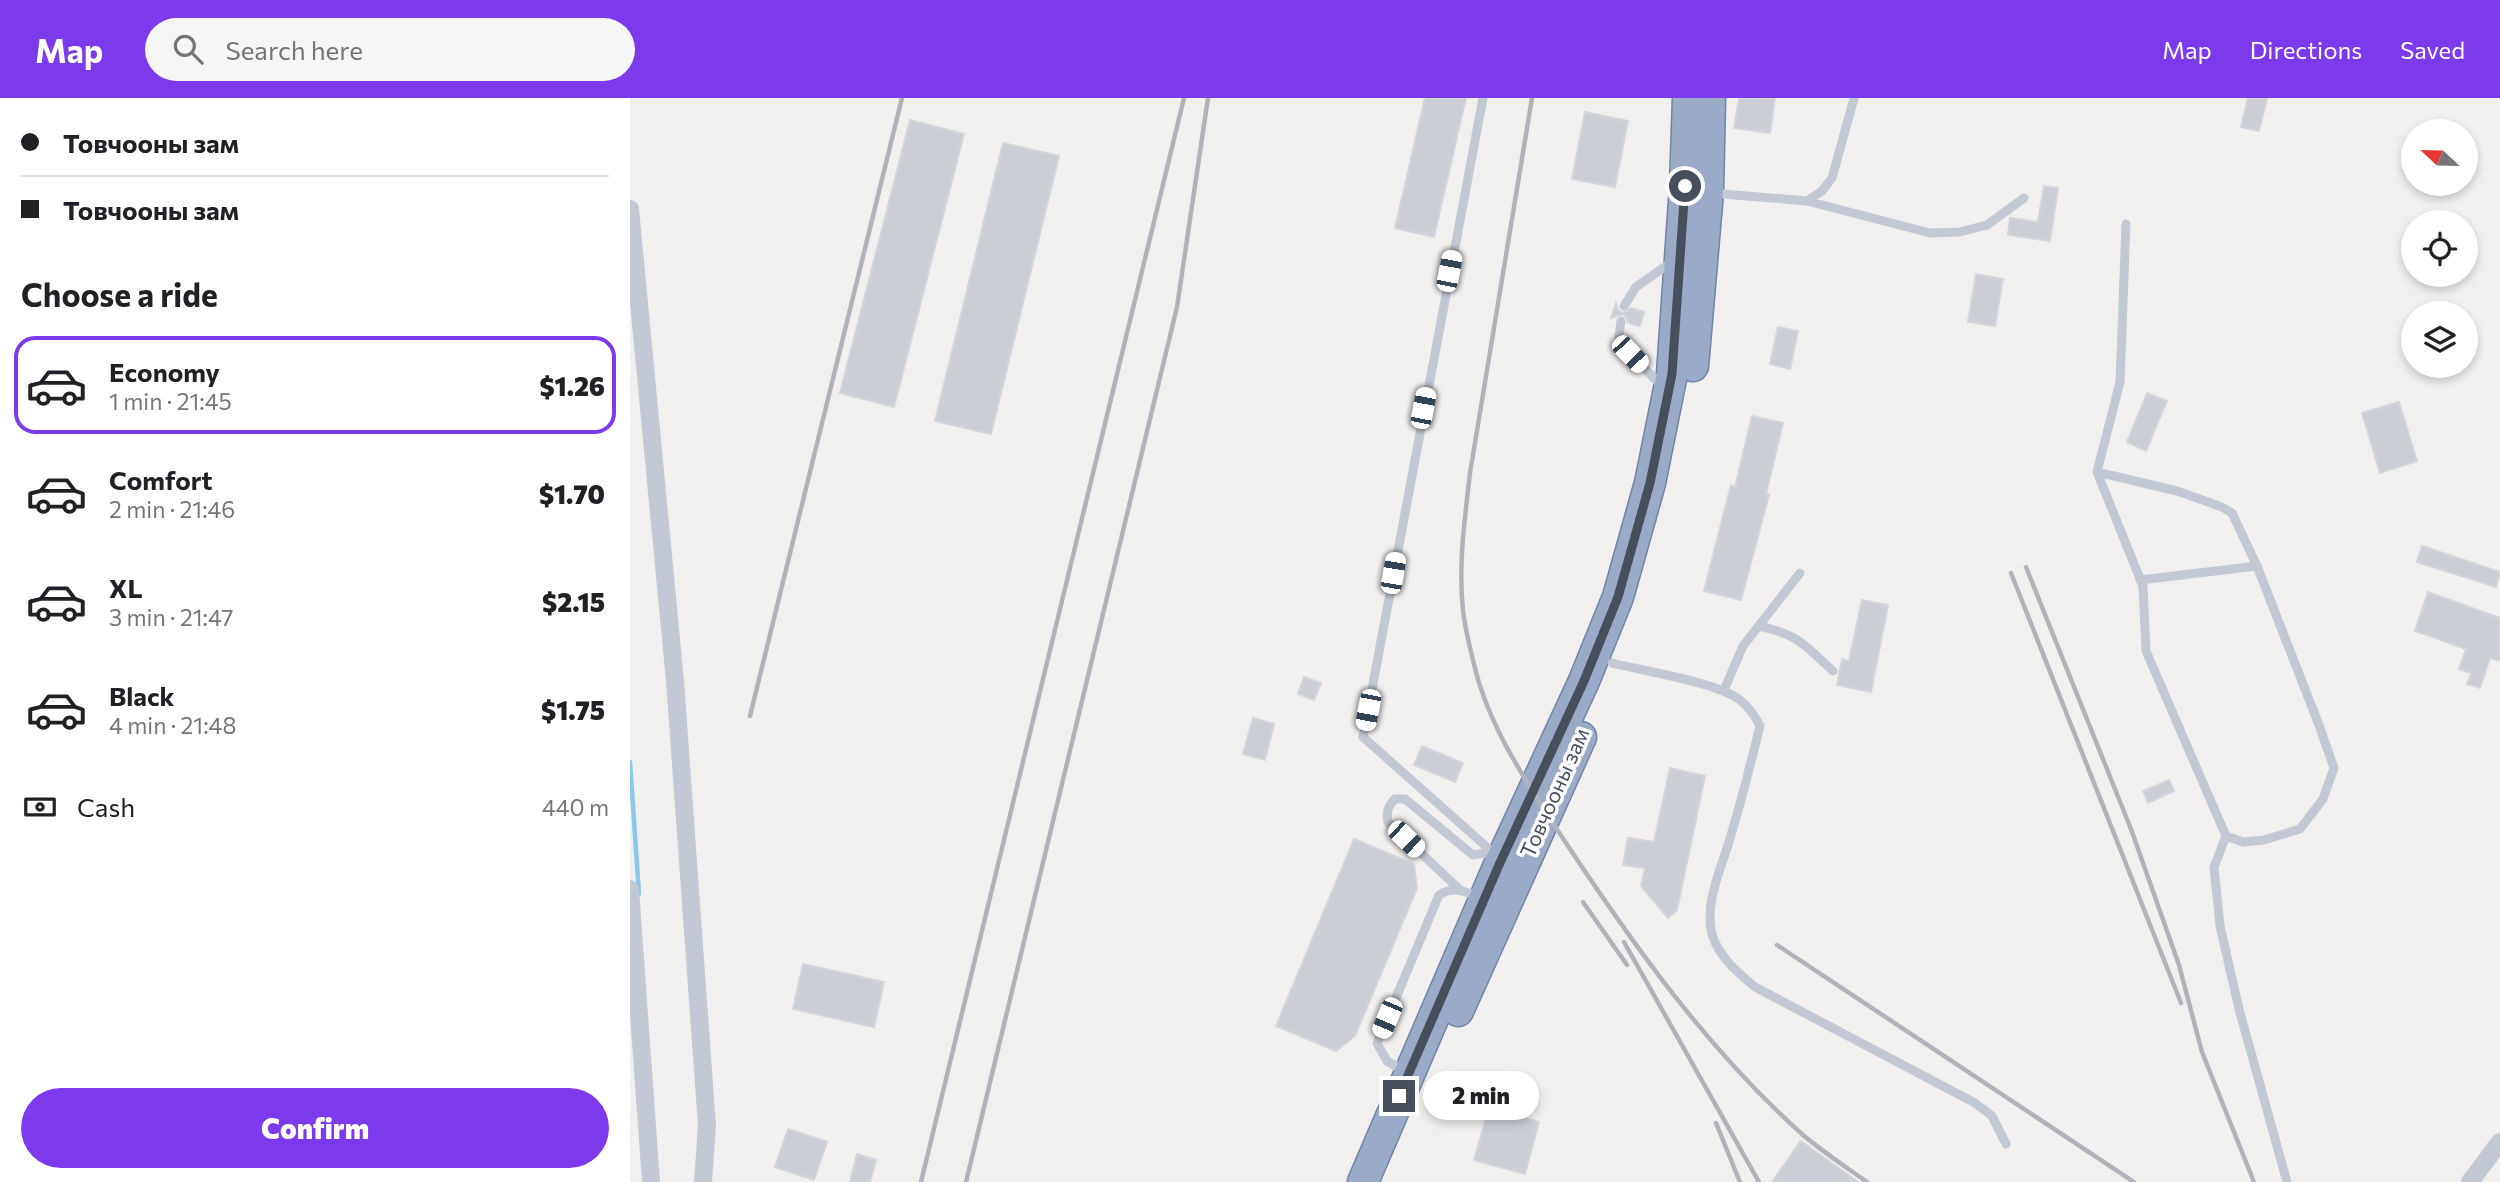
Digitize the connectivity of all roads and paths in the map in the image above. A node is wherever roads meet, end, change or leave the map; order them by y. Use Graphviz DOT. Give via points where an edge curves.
graph roads {
  1 [pos="1483,98"];
  2 [pos="1688,98"];
  3 [pos="1710,98"];
  4 [pos="1854,98"];
  5 [pos="1708,192"];
  6 [pos="2024,198"];
  7 [pos="1807,201"];
  8 [pos="630,209"];
  9 [pos="2126,224"];
  10 [pos="1680,256"];
  11 [pos="1624,306"];
  12 [pos="1620,321"];
  13 [pos="1668,393"];
  14 [pos="2097,472"];
  15 [pos="2257,566"];
  16 [pos="1800,573"];
  17 [pos="2140,580"];
  18 [pos="1759,626"];
  19 [pos="1612,663"];
  20 [pos="1833,671"];
  21 [pos="1724,690"];
  22 [pos="2226,836"];
  23 [pos="1497,856"];
  24 [pos="630,889"];
  25 [pos="1472,894"];
  26 [pos="1408,1074"];
  27 [pos="2500,1142"];
  28 [pos="2006,1143"];
  29 [pos="651,1182"];
  30 [pos="704,1182"];
  31 [pos="1363,1182"];
  32 [pos="1384,1182"];
  33 [pos="2287,1182"];
  34 [pos="2470,1182"];
  1 -- 23 [label="lane" via="1363,737"];
  2 -- 10 [label="highway, Товчооны зам"];
  3 -- 5 [label="highway, Товчооны зам"];
  4 -- 7 [label="lane" via="1832,178"];
  5 -- 7 [label="lane"];
  5 -- 19 [label="highway, Товчооны зам" via="1692,377 1670,488 1636,603"];
  6 -- 7 [label="lane" via="1987,225 1950,233 1930,233"];
  8 -- 30 [label="street" via="675,681 707,1126"];
  9 -- 14 [label="lane" via="2120,382"];
  10 -- 11 [label="lane" via="1636,287"];
  10 -- 13 [label="highway, Товчооны зам"];
  12 -- 13 [label="lane" via="1622,346"];
  13 -- 23 [label="highway, Товчооны зам" via="1650,483 1618,597 1584,681"];
  14 -- 15 [label="lane" via="2222,507 2237,520"];
  14 -- 17 [label="lane"];
  15 -- 17 [label="lane"];
  15 -- 22 [label="lane" via="2334,768 2323,799 2300,829 2243,842"];
  16 -- 18 [label="lane"];
  17 -- 22 [label="lane" via="2146,651"];
  18 -- 20 [label="lane" via="1798,638"];
  18 -- 21 [label="lane" via="1736,658"];
  19 -- 21 [label="lane"];
  19 -- 32 [label="highway, Товчооны зам"];
  21 -- 28 [label="lane" via="1741,700 1760,726 1715,887 1712,935 1723,955 1755,987 1975,1103 1992,1116"];
  22 -- 33 [label="lane" via="2214,867 2220,926"];
  23 -- 25 [label="highway, Товчооны зам"];
  23 -- 25 [label="lane" via="1473,855 1405,799 1390,804 1388,822"];
  24 -- 29 [label="street"];
  25 -- 26 [label="highway, Товчооны зам"];
  25 -- 26 [label="lane" via="1448,889 1439,895 1377,1043 1387,1061"];
  26 -- 31 [label="highway, Товчооны зам"];
  27 -- 34 [label="street"];
}
